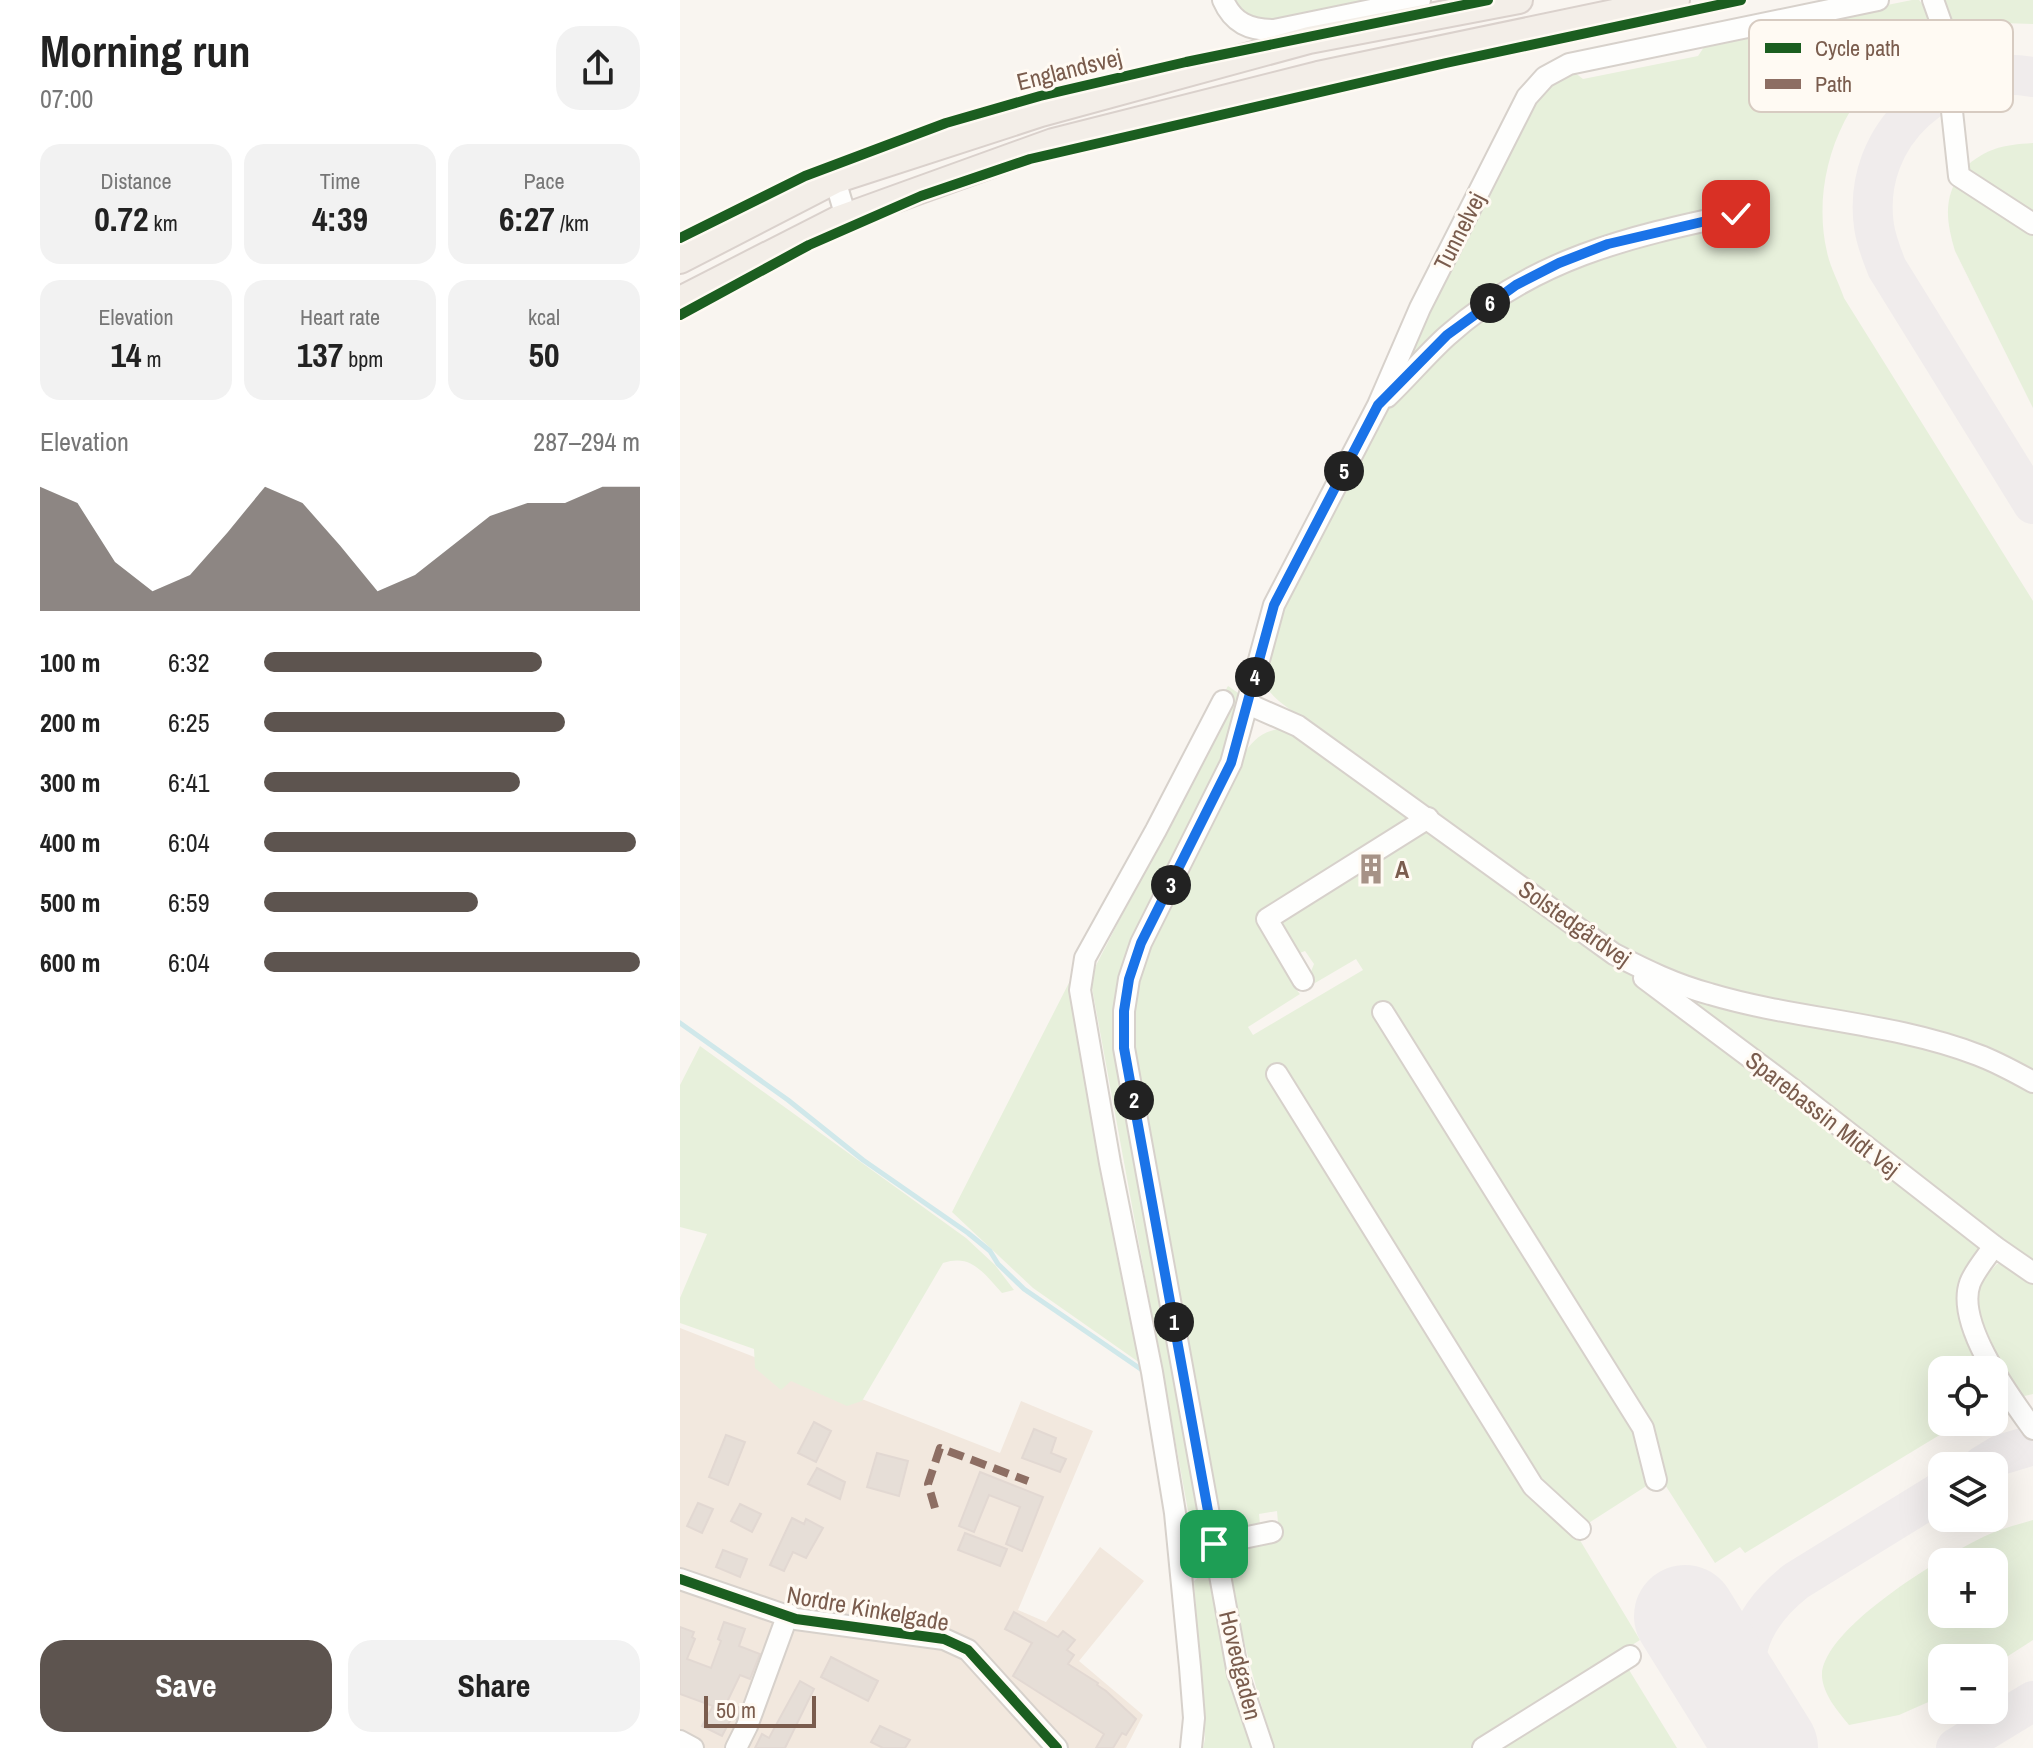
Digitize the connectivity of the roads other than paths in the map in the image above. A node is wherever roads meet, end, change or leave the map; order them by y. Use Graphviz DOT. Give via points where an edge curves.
graph roads {
  1 [pos="1223,0"];
  2 [pos="1420,0"];
  3 [pos="1519,0"];
  4 [pos="1676,0"];
  5 [pos="1878,0"];
  6 [pos="1933,0"];
  7 [pos="1781,20"];
  8 [pos="1940,20"];
  9 [pos="1749,27"];
  10 [pos="1952,112"];
  11 [pos="835,180"];
  12 [pos="1736,214"];
  13 [pos="846,217"];
  14 [pos="2033,224"];
  15 [pos="680,260"];
  16 [pos="680,300"];
  17 [pos="1378,405"];
  18 [pos="1223,701"];
  19 [pos="1248,704"];
  20 [pos="1428,818"];
  21 [pos="1614,954"];
  22 [pos="1303,980"];
  23 [pos="1383,1012"];
  24 [pos="1277,1074"];
  25 [pos="2033,1082"];
  26 [pos="1994,1246"];
  27 [pos="2033,1273"];
  28 [pos="2033,1429"];
  29 [pos="1656,1480"];
  30 [pos="1580,1529"];
  31 [pos="1272,1532"];
  32 [pos="1214,1544"];
  33 [pos="680,1579"];
  34 [pos="788,1614"];
  35 [pos="1630,1656"];
  36 [pos="680,1741"];
  37 [pos="693,1748"];
  38 [pos="736,1748"];
  39 [pos="1057,1748"];
  40 [pos="1191,1748"];
  41 [pos="1263,1748"];
  42 [pos="1483,1748"];
  1 -- 2 [label="street" via="1231,17 1257,30"];
  3 -- 11 [label="main road, Englandsvej" via="1309,40 1041,113"];
  4 -- 13 [label="main road" via="1318,75 1053,142"];
  5 -- 7 [label="street, Tunnelvej"];
  6 -- 8 [label="street"];
  9 -- 17 [label="street, Tunnelvej" via="1569,64 1545,77 1527,97 1477,195"];
  10 -- 14 [label="street" via="1959,176"];
  11 -- 13 [label="street"];
  11 -- 15 [label="main road, Englandsvej"];
  12 -- 17 [label="street" via="1608,244 1516,285 1447,335"];
  13 -- 16 [label="main road"];
  17 -- 19 [label="street, Tunnelvej" via="1274,605"];
  18 -- 40 [label="street" via="1085,958 1080,990 1175,1513 1194,1718"];
  19 -- 20 [label="street, Solstedgårdvej" via="1298,726"];
  19 -- 32 [label="street, Hovedgaden" via="1231,763 1141,943 1124,1011 1124,1048"];
  20 -- 21 [label="street, Solstedgårdvej"];
  20 -- 22 [label="street" via="1267,919"];
  21 -- 25 [label="street, Solstedgårdvej" via="1711,995 1912,1035 1979,1055"];
  21 -- 26 [label="street, Sparebassin Midt Vej"];
  23 -- 29 [label="street" via="1643,1428"];
  24 -- 30 [label="street" via="1533,1486"];
  26 -- 27 [label="street, Sparebassin Midt Vej"];
  26 -- 28 [label="street" via="1969,1284 1970,1323"];
  31 -- 32 [label="street"];
  32 -- 41 [label="street, Hovedgaden" via="1238,1674"];
  33 -- 34 [label="street, Nordre Kinkelgade"];
  34 -- 38 [label="street"];
  34 -- 39 [label="street, Nordre Kinkelgade" via="944,1639 968,1650"];
  35 -- 42 [label="street"];
  36 -- 37 [label="street"];
}
